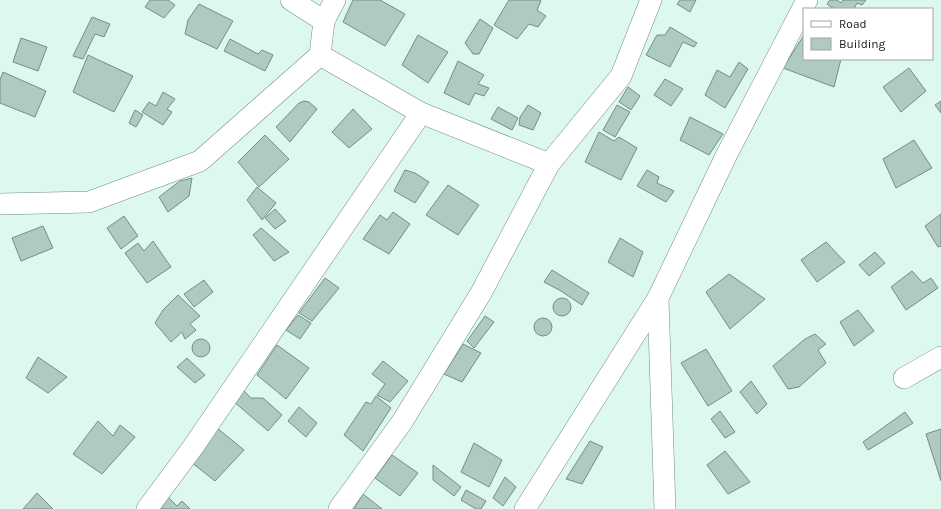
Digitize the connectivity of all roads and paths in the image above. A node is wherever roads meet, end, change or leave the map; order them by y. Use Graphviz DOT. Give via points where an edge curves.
graph roads {
  1 [pos="292,0"];
  2 [pos="335,0"];
  3 [pos="651,0"];
  4 [pos="807,0"];
  5 [pos="324,21"];
  6 [pos="320,54"];
  7 [pos="421,113"];
  8 [pos="549,164"];
  9 [pos="0,204"];
  10 [pos="658,298"];
  11 [pos="941,357"];
  12 [pos="904,378"];
  13 [pos="147,509"];
  14 [pos="339,509"];
  15 [pos="525,509"];
  16 [pos="665,509"];
  1 -- 5 [label="street"];
  2 -- 5 [label="street"];
  3 -- 8 [label="street" via="621,76"];
  4 -- 10 [label="street" via="726,154"];
  5 -- 6 [label="street"];
  6 -- 7 [label="street"];
  6 -- 9 [label="street" via="200,161 89,202"];
  7 -- 8 [label="street"];
  7 -- 13 [label="street" via="197,441"];
  8 -- 14 [label="street" via="480,294 402,422"];
  10 -- 15 [label="street"];
  10 -- 16 [label="street"];
  11 -- 12 [label="street"];
}
